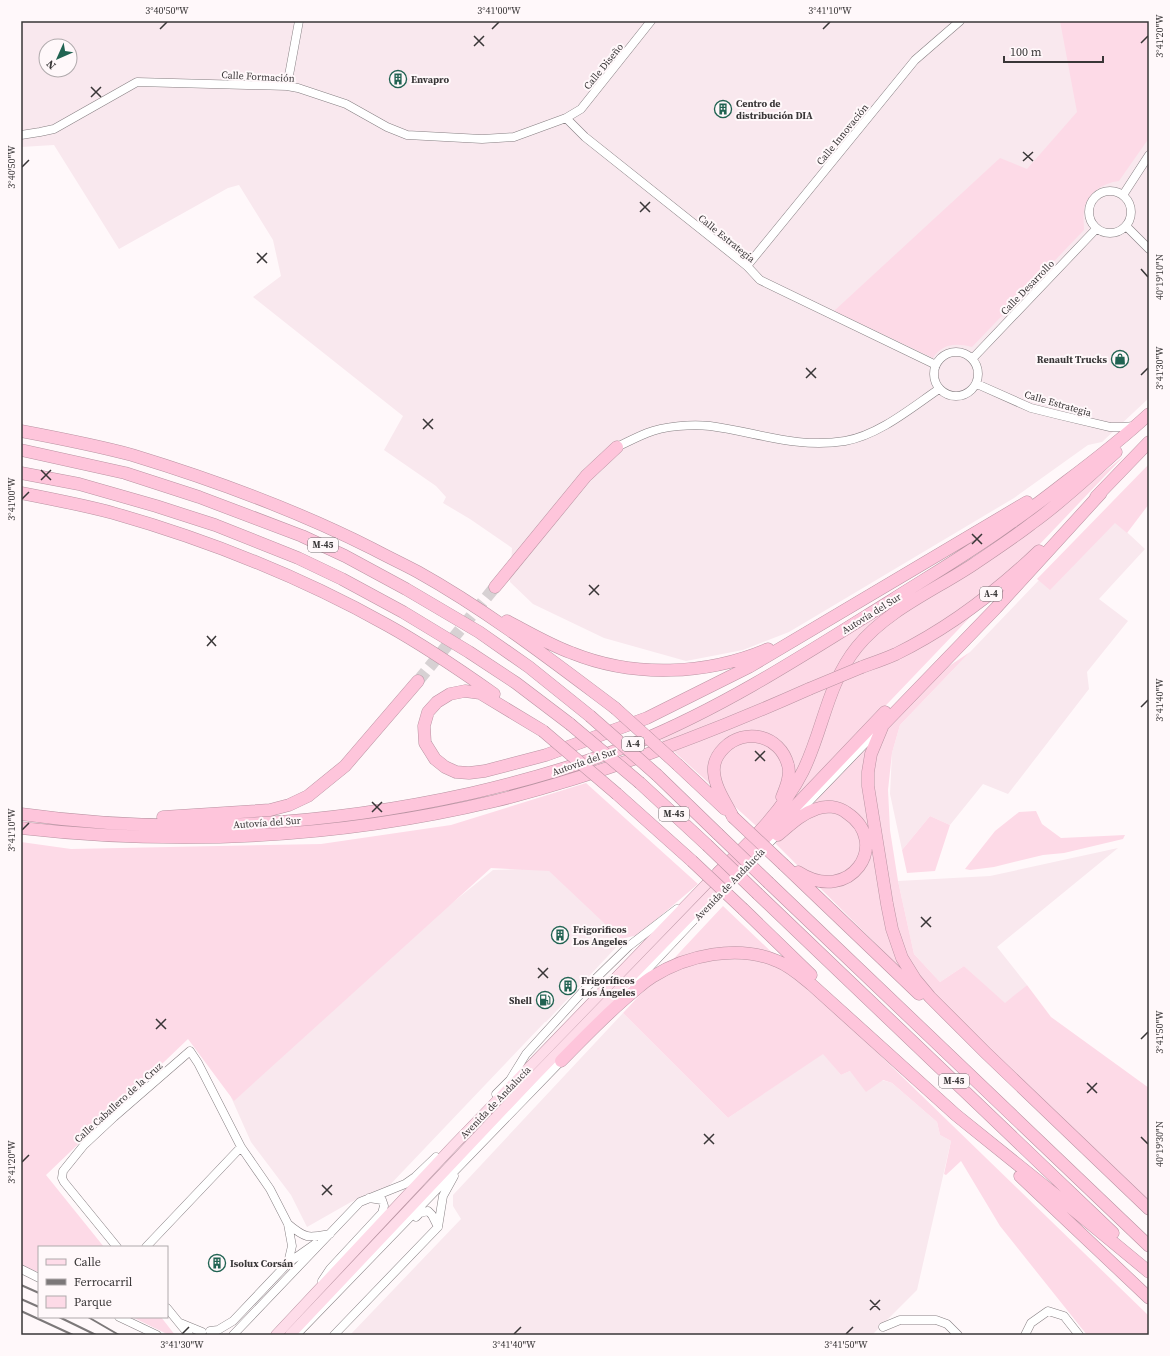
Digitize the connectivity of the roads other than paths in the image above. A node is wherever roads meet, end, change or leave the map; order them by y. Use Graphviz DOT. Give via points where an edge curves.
graph roads {
  1 [pos="299,21"];
  2 [pos="651,21"];
  3 [pos="960,21"];
  4 [pos="287,86"];
  5 [pos="566,118"];
  6 [pos="21,135"];
  7 [pos="1149,155"];
  8 [pos="1123,195"];
  9 [pos="1126,227"];
  10 [pos="1096,229"];
  11 [pos="1149,248"];
  12 [pos="747,266"];
  13 [pos="973,358"];
  14 [pos="936,365"];
  15 [pos="977,384"];
  16 [pos="940,389"];
  17 [pos="1149,414"];
  18 [pos="1149,421"];
  19 [pos="1137,425"];
  20 [pos="21,431"];
  21 [pos="1118,441"];
  22 [pos="1149,442"];
  23 [pos="617,447"];
  24 [pos="21,450"];
  25 [pos="21,473"];
  26 [pos="21,481"];
  27 [pos="21,493"];
  28 [pos="1101,493"];
  29 [pos="156,506"];
  30 [pos="1045,555"];
  31 [pos="495,587"];
  32 [pos="469,603"];
  33 [pos="811,630"];
  34 [pos="418,681"];
  35 [pos="883,725"];
  36 [pos="543,731"];
  37 [pos="21,814"];
  38 [pos="733,817"];
  39 [pos="71,819"];
  40 [pos="21,828"];
  41 [pos="778,835"];
  42 [pos="784,866"];
  43 [pos="722,876"];
  44 [pos="698,893"];
  45 [pos="560,1061"];
  46 [pos="510,1080"];
  47 [pos="494,1104"];
  48 [pos="956,1115"];
  49 [pos="241,1146"];
  50 [pos="453,1146"];
  51 [pos="431,1162"];
  52 [pos="459,1167"];
  53 [pos="368,1198"];
  54 [pos="1149,1208"];
  55 [pos="1149,1214"];
  56 [pos="288,1224"];
  57 [pos="438,1227"];
  58 [pos="330,1234"];
  59 [pos="391,1238"];
  60 [pos="116,1246"];
  61 [pos="147,1246"];
  62 [pos="1149,1246"];
  63 [pos="288,1263"];
  64 [pos="1149,1268"];
  65 [pos="21,1269"];
  66 [pos="1149,1272"];
  67 [pos="38,1278"];
  68 [pos="312,1296"];
  69 [pos="1149,1298"];
  70 [pos="168,1309"];
  71 [pos="122,1318"];
  72 [pos="178,1322"];
  73 [pos="882,1327"];
  74 [pos="206,1333"];
  75 [pos="157,1335"];
  76 [pos="189,1335"];
  77 [pos="233,1335"];
  78 [pos="276,1335"];
  79 [pos="290,1335"];
  80 [pos="296,1335"];
  81 [pos="334,1335"];
  82 [pos="958,1335"];
  83 [pos="1025,1335"];
  84 [pos="1079,1335"];
  1 -- 4 [label="street"];
  2 -- 5 [label="street, Calle Diseño" via="581,109"];
  3 -- 12 [label="street, Calle Innovación" via="915,60"];
  4 -- 5 [label="street, Calle Formación" via="346,104 387,128 407,135 482,139 514,137"];
  4 -- 6 [label="street, Calle Formación" via="137,82 54,129"];
  5 -- 12 [label="street, Calle Estrategia" via="585,137"];
  7 -- 8 [label="street"];
  8 -- 9 [label="street" via="1128,200 1132,214"];
  8 -- 10 [label="street" via="1109,191 1095,196 1091,202 1089,216"];
  9 -- 10 [label="street" via="1115,234"];
  9 -- 11 [label="street"];
  10 -- 13 [label="street, Calle Desarrollo"];
  12 -- 14 [label="street, Calle Estrategia" via="760,280"];
  13 -- 14 [label="street" via="955,351 946,355"];
  13 -- 15 [label="street" via="978,368"];
  14 -- 16 [label="street" via="933,374"];
  15 -- 16 [label="street" via="971,390 957,396 946,394"];
  15 -- 19 [label="street, Calle Estrategia" via="1031,408 1110,427"];
  16 -- 23 [label="street" via="881,428 846,441 815,444 788,442 709,426 678,426 649,432"];
  17 -- 19 [label="highway, Autovía del Sur / A-4"];
  18 -- 43 [label="highway" via="1098,469 1032,524 899,611 870,633 856,648 840,673 803,770 790,796"];
  19 -- 21 [label="highway, Autovía del Sur / A-4"];
  20 -- 32 [label="highway" via="131,455 239,490 350,537 418,572"];
  21 -- 33 [label="highway" via="1098,450 1048,488 1009,513"];
  21 -- 39 [label="highway, Autovía del Sur / A-4" via="1011,523 781,668 681,723 592,759 529,778 431,802 331,817 233,825 130,825"];
  22 -- 28 [label="highway, Autovía del Sur / A-4"];
  23 -- 31 [label="highway" via="586,476"];
  24 -- 62 [label="highway, M-45, bridge" via="125,473 200,497 302,536 406,589 479,632 529,667 657,775"];
  25 -- 29 [label="highway, M-45" via="79,484"];
  26 -- 29 [label="highway"];
  27 -- 36 [label="highway" via="113,513 190,537 311,586 388,626 448,662"];
  28 -- 30 [label="highway"];
  28 -- 40 [label="highway, Autovía del Sur / A-4, bridge" via="1002,585 970,609 896,654 678,743 578,778 494,801 396,820 290,833 188,838 88,835"];
  29 -- 64 [label="highway, M-45, bridge" via="215,525 298,558 342,579 469,652 516,683 570,724 640,783"];
  30 -- 35 [label="highway"];
  30 -- 43 [label="highway" via="956,637"];
  32 -- 33 [label="highway" via="572,654 607,664 639,669 709,667 756,654"];
  32 -- 38 [label="highway, bridge" via="615,708"];
  33 -- 36 [label="highway" via="749,667 647,718 546,755 485,771 456,772 434,759 425,743 424,726 428,712 437,702 450,694 465,691 480,693"];
  34 -- 39 [label="highway" via="345,766 308,796 289,805 270,810 172,817"];
  35 -- 41 [label="street, Avenida de Andalucía"];
  35 -- 54 [label="highway" via="871,754 868,786 887,904 902,958 914,979 930,997"];
  36 -- 48 [label="highway, bridge" via="692,861"];
  37 -- 39 [label="highway, Autovía del Sur / A-4"];
  38 -- 42 [label="highway, bridge"];
  38 -- 43 [label="highway" via="716,784 714,762 728,744 737,739 754,736 772,742 788,765 786,788 775,807 742,842"];
  41 -- 42 [label="highway" via="801,816 830,806 842,809 855,818 864,830 866,839 863,859 859,866 847,878 839,881 830,883 808,879"];
  41 -- 45 [label="street, Avenida de Andalucía"];
  42 -- 55 [label="highway"];
  43 -- 44 [label="main road, Avenida de Andalucía"];
  43 -- 79 [label="main road, Avenida de Andalucía"];
  44 -- 46 [label="street" via="629,946 586,988 526,1054"];
  44 -- 47 [label="main road, Avenida de Andalucía"];
  45 -- 48 [label="highway" via="620,1003 652,977 711,954 741,953 777,961 812,984"];
  45 -- 52 [label="street, Avenida de Andalucía"];
  46 -- 47 [label="street"];
  46 -- 51 [label="street"];
  47 -- 50 [label="main road, Avenida de Andalucía"];
  48 -- 66 [label="highway"];
  48 -- 69 [label="highway"];
  49 -- 56 [label="street" via="270,1189"];
  49 -- 60 [label="street, Calle Caballero de la Cruz" via="190,1051 94,1135 63,1171 64,1182"];
  49 -- 61 [label="street"];
  50 -- 51 [label="street"];
  50 -- 68 [label="main road, Avenida de Andalucía"];
  51 -- 53 [label="street" via="405,1184"];
  52 -- 57 [label="street" via="443,1196"];
  52 -- 59 [label="street"];
  53 -- 58 [label="street" via="360,1202"];
  53 -- 68 [label="street" via="382,1200 382,1214 330,1269"];
  56 -- 58 [label="street" via="308,1237"];
  56 -- 63 [label="street" via="292,1246"];
  57 -- 59 [label="street" via="428,1211 420,1213"];
  57 -- 81 [label="street"];
  58 -- 63 [label="street"];
  58 -- 77 [label="street"];
  59 -- 80 [label="street"];
  63 -- 74 [label="street" via="232,1321 218,1330"];
  65 -- 67 [label="street"];
  68 -- 78 [label="main road, Avenida de Andalucía"];
  70 -- 72 [label="street"];
  71 -- 75 [label="street"];
  72 -- 74 [label="street"];
  72 -- 76 [label="street"];
  73 -- 82 [label="street" via="900,1320 936,1320 947,1324"];
  83 -- 84 [label="street" via="1031,1323 1048,1311 1064,1316"];
}
